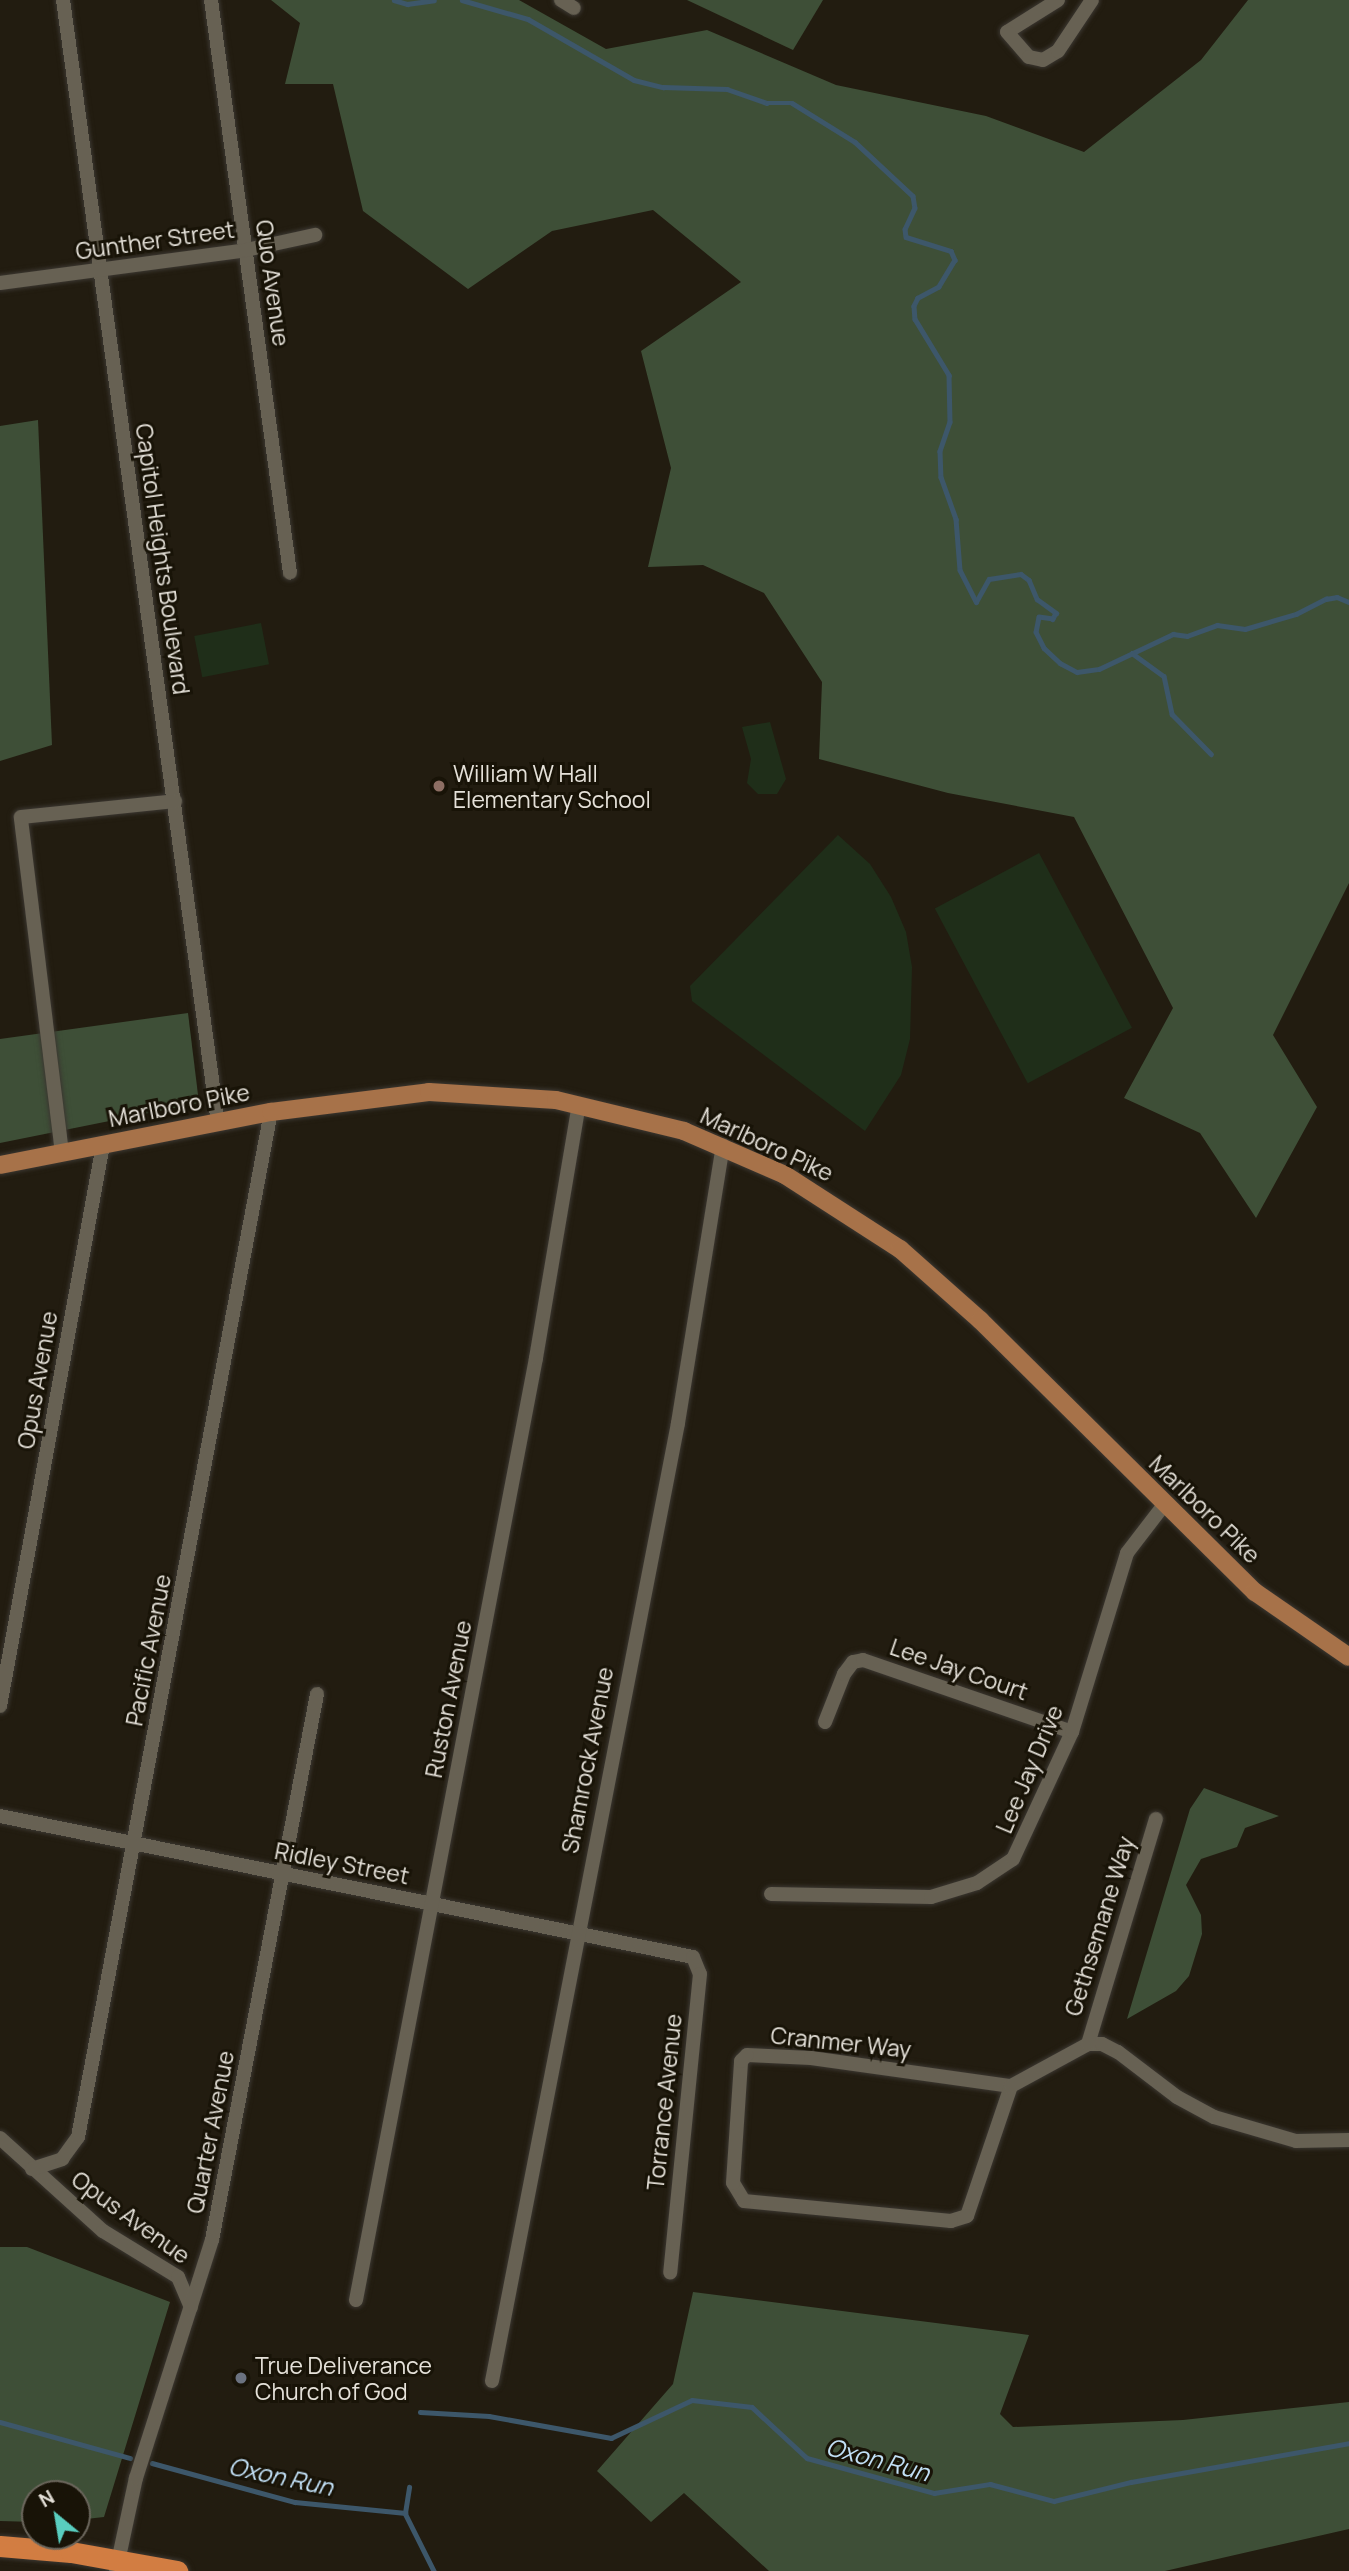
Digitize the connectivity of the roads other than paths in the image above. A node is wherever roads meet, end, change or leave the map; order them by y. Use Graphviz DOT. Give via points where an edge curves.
graph roads {
  1 [pos="63,0"];
  2 [pos="211,0"];
  3 [pos="561,0"];
  4 [pos="1058,0"];
  5 [pos="1092,0"];
  6 [pos="574,8"];
  7 [pos="315,235"];
  8 [pos="246,250"];
  9 [pos="99,272"];
  10 [pos="0,283"];
  11 [pos="290,573"];
  12 [pos="175,802"];
  13 [pos="579,1105"];
  14 [pos="271,1112"];
  15 [pos="218,1123"];
  16 [pos="103,1144"];
  17 [pos="723,1146"];
  18 [pos="62,1153"];
  19 [pos="0,1165"];
  20 [pos="1163,1506"];
  21 [pos="1349,1657"];
  22 [pos="317,1694"];
  23 [pos="0,1706"];
  24 [pos="825,1722"];
  25 [pos="1073,1732"];
  26 [pos="0,1816"];
  27 [pos="1156,1819"];
  28 [pos="137,1846"];
  29 [pos="283,1875"];
  30 [pos="771,1894"];
  31 [pos="433,1904"];
  32 [pos="577,1934"];
  33 [pos="677,1952"];
  34 [pos="1088,2044"];
  35 [pos="1011,2086"];
  36 [pos="0,2138"];
  37 [pos="1349,2140"];
  38 [pos="32,2169"];
  39 [pos="670,2272"];
  40 [pos="356,2300"];
  41 [pos="191,2313"];
  42 [pos="492,2381"];
  43 [pos="0,2546"];
  44 [pos="117,2566"];
  45 [pos="177,2571"];
  1 -- 9 [label="street, Capitol Heights Boulevard"];
  2 -- 8 [label="street, Quo Avenue"];
  3 -- 6 [label="street"];
  4 -- 5 [label="street" via="1007,32 1029,57 1043,60 1058,51"];
  7 -- 8 [label="street, Gunther Street"];
  8 -- 9 [label="street, Gunther Street"];
  8 -- 11 [label="street, Quo Avenue"];
  9 -- 10 [label="street, Gunther Street"];
  9 -- 12 [label="street, Capitol Heights Boulevard"];
  12 -- 15 [label="street, Capitol Heights Boulevard"];
  12 -- 18 [label="street" via="21,817"];
  13 -- 14 [label="main road, Marlboro Pike" via="541,1098 429,1093"];
  13 -- 17 [label="main road, Marlboro Pike" via="660,1123"];
  13 -- 31 [label="street, Ruston Avenue" via="534,1371"];
  14 -- 15 [label="main road, Marlboro Pike"];
  14 -- 28 [label="street, Pacific Avenue"];
  15 -- 16 [label="main road, Marlboro Pike"];
  16 -- 18 [label="main road, Marlboro Pike"];
  16 -- 23 [label="street, Opus Avenue"];
  17 -- 20 [label="main road, Marlboro Pike" via="827,1198 920,1266 980,1320"];
  17 -- 32 [label="street, Shamrock Avenue" via="678,1423"];
  18 -- 19 [label="main road, Marlboro Pike"];
  20 -- 21 [label="main road, Marlboro Pike" via="1255,1592"];
  20 -- 25 [label="street, Lee Jay Drive" via="1123,1562"];
  22 -- 29 [label="street, Quarter Avenue"];
  24 -- 25 [label="street, Lee Jay Court" via="844,1674 853,1662 863,1660"];
  25 -- 30 [label="street, Lee Jay Drive" via="1022,1846 998,1871 931,1897"];
  26 -- 28 [label="street, Ridley Street"];
  27 -- 34 [label="street, Gethsemane Way"];
  28 -- 29 [label="street, Ridley Street"];
  28 -- 38 [label="street, Pacific Avenue" via="78,2137 62,2159"];
  29 -- 31 [label="street, Ridley Street"];
  29 -- 41 [label="street, Quarter Avenue" via="226,2179"];
  31 -- 32 [label="street, Ridley Street"];
  31 -- 40 [label="street, Ruston Avenue"];
  32 -- 33 [label="street, Ridley Street"];
  32 -- 42 [label="street, Shamrock Avenue"];
  33 -- 39 [label="street, Torrance Avenue" via="693,1957 700,1968"];
  34 -- 35 [label="street, Gethsemane Way"];
  34 -- 37 [label="street" via="1102,2044 1118,2052 1177,2097 1214,2117 1296,2141"];
  35 -- 35 [label="street, Cranmer Way" via="811,2058 749,2055 741,2061 733,2183 747,2202 955,2220 967,2216"];
  36 -- 38 [label="street, Opus Avenue"];
  38 -- 41 [label="street, Opus Avenue" via="103,2231 178,2277 189,2295"];
  41 -- 44 [label="street, Quarter Avenue" via="136,2478"];
  43 -- 44 [label="highway"];
  44 -- 45 [label="highway"];
}
